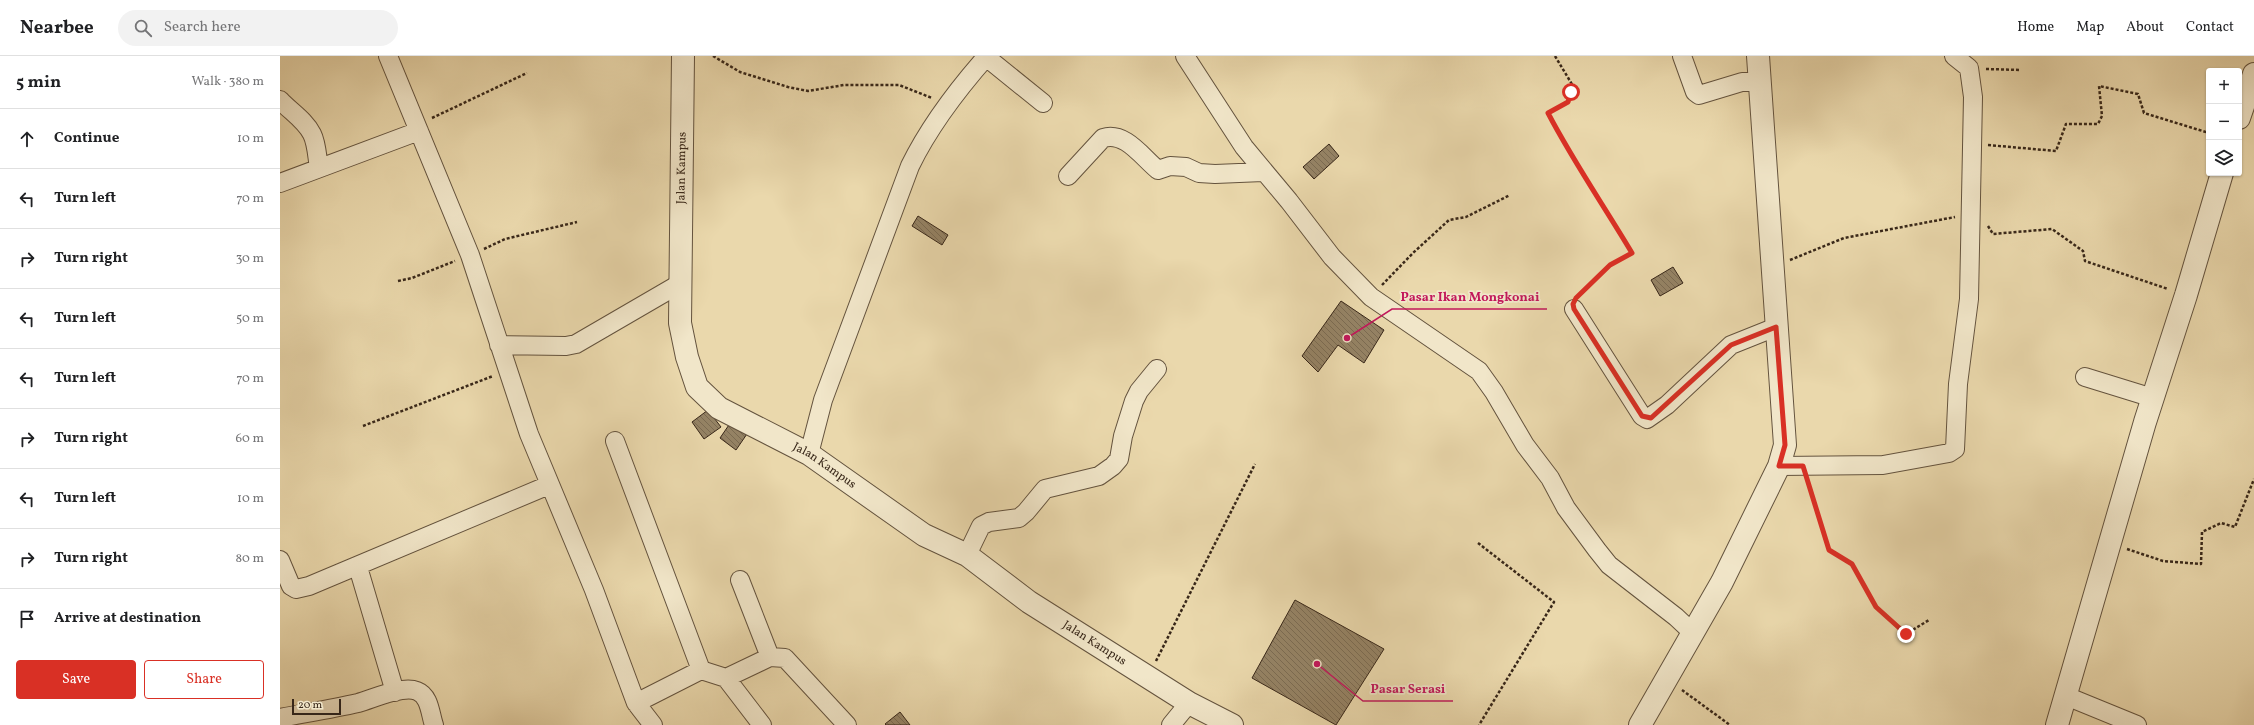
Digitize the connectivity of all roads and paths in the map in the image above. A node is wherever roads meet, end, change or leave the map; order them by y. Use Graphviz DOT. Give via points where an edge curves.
graph roads {
  1 [pos="388,56"];
  2 [pos="684,56"];
  3 [pos="713,56"];
  4 [pos="987,56"];
  5 [pos="1185,56"];
  6 [pos="1554,56"];
  7 [pos="1682,56"];
  8 [pos="1758,56"];
  9 [pos="1954,56"];
  10 [pos="1969,68"];
  11 [pos="2021,70"];
  12 [pos="527,73"];
  13 [pos="2254,74"];
  14 [pos="1759,82"];
  15 [pos="280,100"];
  16 [pos="1043,103"];
  17 [pos="947,105"];
  18 [pos="2242,109"];
  19 [pos="418,128"];
  20 [pos="2206,132"];
  21 [pos="1972,144"];
  22 [pos="319,168"];
  23 [pos="1263,172"];
  24 [pos="1068,176"];
  25 [pos="2221,176"];
  26 [pos="280,183"];
  27 [pos="1510,195"];
  28 [pos="1970,214"];
  29 [pos="1773,268"];
  30 [pos="681,283"];
  31 [pos="2186,296"];
  32 [pos="1371,297"];
  33 [pos="1574,309"];
  34 [pos="1776,327"];
  35 [pos="499,344"];
  36 [pos="1157,369"];
  37 [pos="507,371"];
  38 [pos="2085,377"];
  39 [pos="2153,398"];
  40 [pos="363,426"];
  41 [pos="615,441"];
  42 [pos="809,454"];
  43 [pos="1255,464"];
  44 [pos="1779,466"];
  45 [pos="1803,466"];
  46 [pos="2254,479"];
  47 [pos="549,485"];
  48 [pos="2109,542"];
  49 [pos="1478,543"];
  50 [pos="967,555"];
  51 [pos="280,560"];
  52 [pos="358,567"];
  53 [pos="740,580"];
  54 [pos="1929,620"];
  55 [pos="1693,633"];
  56 [pos="770,657"];
  57 [pos="701,670"];
  58 [pos="1149,676"];
  59 [pos="726,678"];
  60 [pos="1667,678"];
  61 [pos="395,692"];
  62 [pos="2066,696"];
  63 [pos="636,703"];
  64 [pos="1189,703"];
  65 [pos="280,718"];
  66 [pos="434,725"];
  67 [pos="653,725"];
  68 [pos="762,725"];
  69 [pos="847,725"];
  70 [pos="1171,725"];
  71 [pos="1232,725"];
  72 [pos="1479,725"];
  73 [pos="1640,725"];
  74 [pos="1730,725"];
  75 [pos="2057,725"];
  76 [pos="2137,725"];
  1 -- 19 [label="street"];
  2 -- 30 [label="street, Jalan Kampus"];
  3 -- 17 [label="path" via="740,72 788,88 808,91 844,85 899,85"];
  4 -- 16 [label="street"];
  4 -- 17 [label="street"];
  5 -- 23 [label="street"];
  6 -- 33 [label="path" via="1573,86 1568,102 1548,113 1567,150 1632,253 1610,265 1576,298"];
  7 -- 14 [label="street" via="1695,92 1699,95 1742,82"];
  8 -- 14 [label="street"];
  9 -- 10 [label="street"];
  10 -- 11 [label="path"];
  10 -- 21 [label="street" via="1973,97"];
  12 -- 19 [label="path"];
  13 -- 18 [label="street"];
  14 -- 29 [label="street"];
  15 -- 22 [label="street" via="302,121 312,135"];
  17 -- 42 [label="street" via="921,144 899,191 876,262 823,400"];
  19 -- 22 [label="street"];
  19 -- 35 [label="street" via="470,255"];
  20 -- 21 [label="path" via="2144,113 2138,94 2099,86 2102,116 2098,124 2066,124 2056,151"];
  21 -- 28 [label="street"];
  22 -- 26 [label="street"];
  23 -- 24 [label="street" via="1199,174 1186,167 1170,166 1158,170 1126,140 1109,136 1102,138"];
  23 -- 32 [label="street" via="1332,257"];
  25 -- 31 [label="street"];
  27 -- 32 [label="path" via="1466,217 1449,220"];
  28 -- 29 [label="path" via="1844,238"];
  28 -- 31 [label="path" via="1985,221 1993,234 2052,229 2083,251 2085,261"];
  28 -- 45 [label="street" via="1969,299 1958,384 1955,449 1949,453 1883,465"];
  29 -- 34 [label="street"];
  30 -- 35 [label="street" via="576,344"];
  30 -- 42 [label="street, Jalan Kampus" via="680,323 687,357 697,386 719,408"];
  31 -- 39 [label="street"];
  32 -- 55 [label="street" via="1479,371 1525,445 1550,478 1566,508 1609,565"];
  33 -- 34 [label="street" via="1642,416 1647,419 1667,405 1731,345"];
  34 -- 44 [label="street" via="1785,445"];
  35 -- 37 [label="street"];
  36 -- 50 [label="street" via="1134,401 1119,459 1113,466 1099,476 1045,489 1019,518 989,522 981,526"];
  37 -- 40 [label="path"];
  37 -- 47 [label="street"];
  38 -- 39 [label="street"];
  39 -- 48 [label="street"];
  41 -- 57 [label="street"];
  42 -- 50 [label="street, Jalan Kampus" via="924,535"];
  43 -- 58 [label="path"];
  44 -- 45 [label="street"];
  44 -- 55 [label="street" via="1732,562"];
  45 -- 54 [label="path" via="1829,550 1852,564 1876,607 1906,634"];
  46 -- 48 [label="path" via="2236,527 2221,523 2202,532 2201,564 2163,561"];
  47 -- 52 [label="street"];
  47 -- 63 [label="street" via="578,549"];
  48 -- 62 [label="street"];
  49 -- 72 [label="path" via="1554,602"];
  50 -- 58 [label="street, Jalan Kampus" via="1029,602"];
  51 -- 52 [label="street" via="291,586 296,589"];
  52 -- 61 [label="street"];
  53 -- 56 [label="street"];
  55 -- 60 [label="street"];
  56 -- 59 [label="street"];
  56 -- 69 [label="street" via="784,658"];
  57 -- 59 [label="street"];
  57 -- 63 [label="street"];
  58 -- 64 [label="street, Jalan Kampus"];
  59 -- 68 [label="street"];
  60 -- 73 [label="street"];
  60 -- 74 [label="path"];
  61 -- 65 [label="street" via="358,703"];
  61 -- 66 [label="street" via="418,691 425,697"];
  62 -- 75 [label="street"];
  62 -- 76 [label="street"];
  63 -- 67 [label="street"];
  64 -- 70 [label="street"];
  64 -- 71 [label="street, Jalan Kampus"];
}
